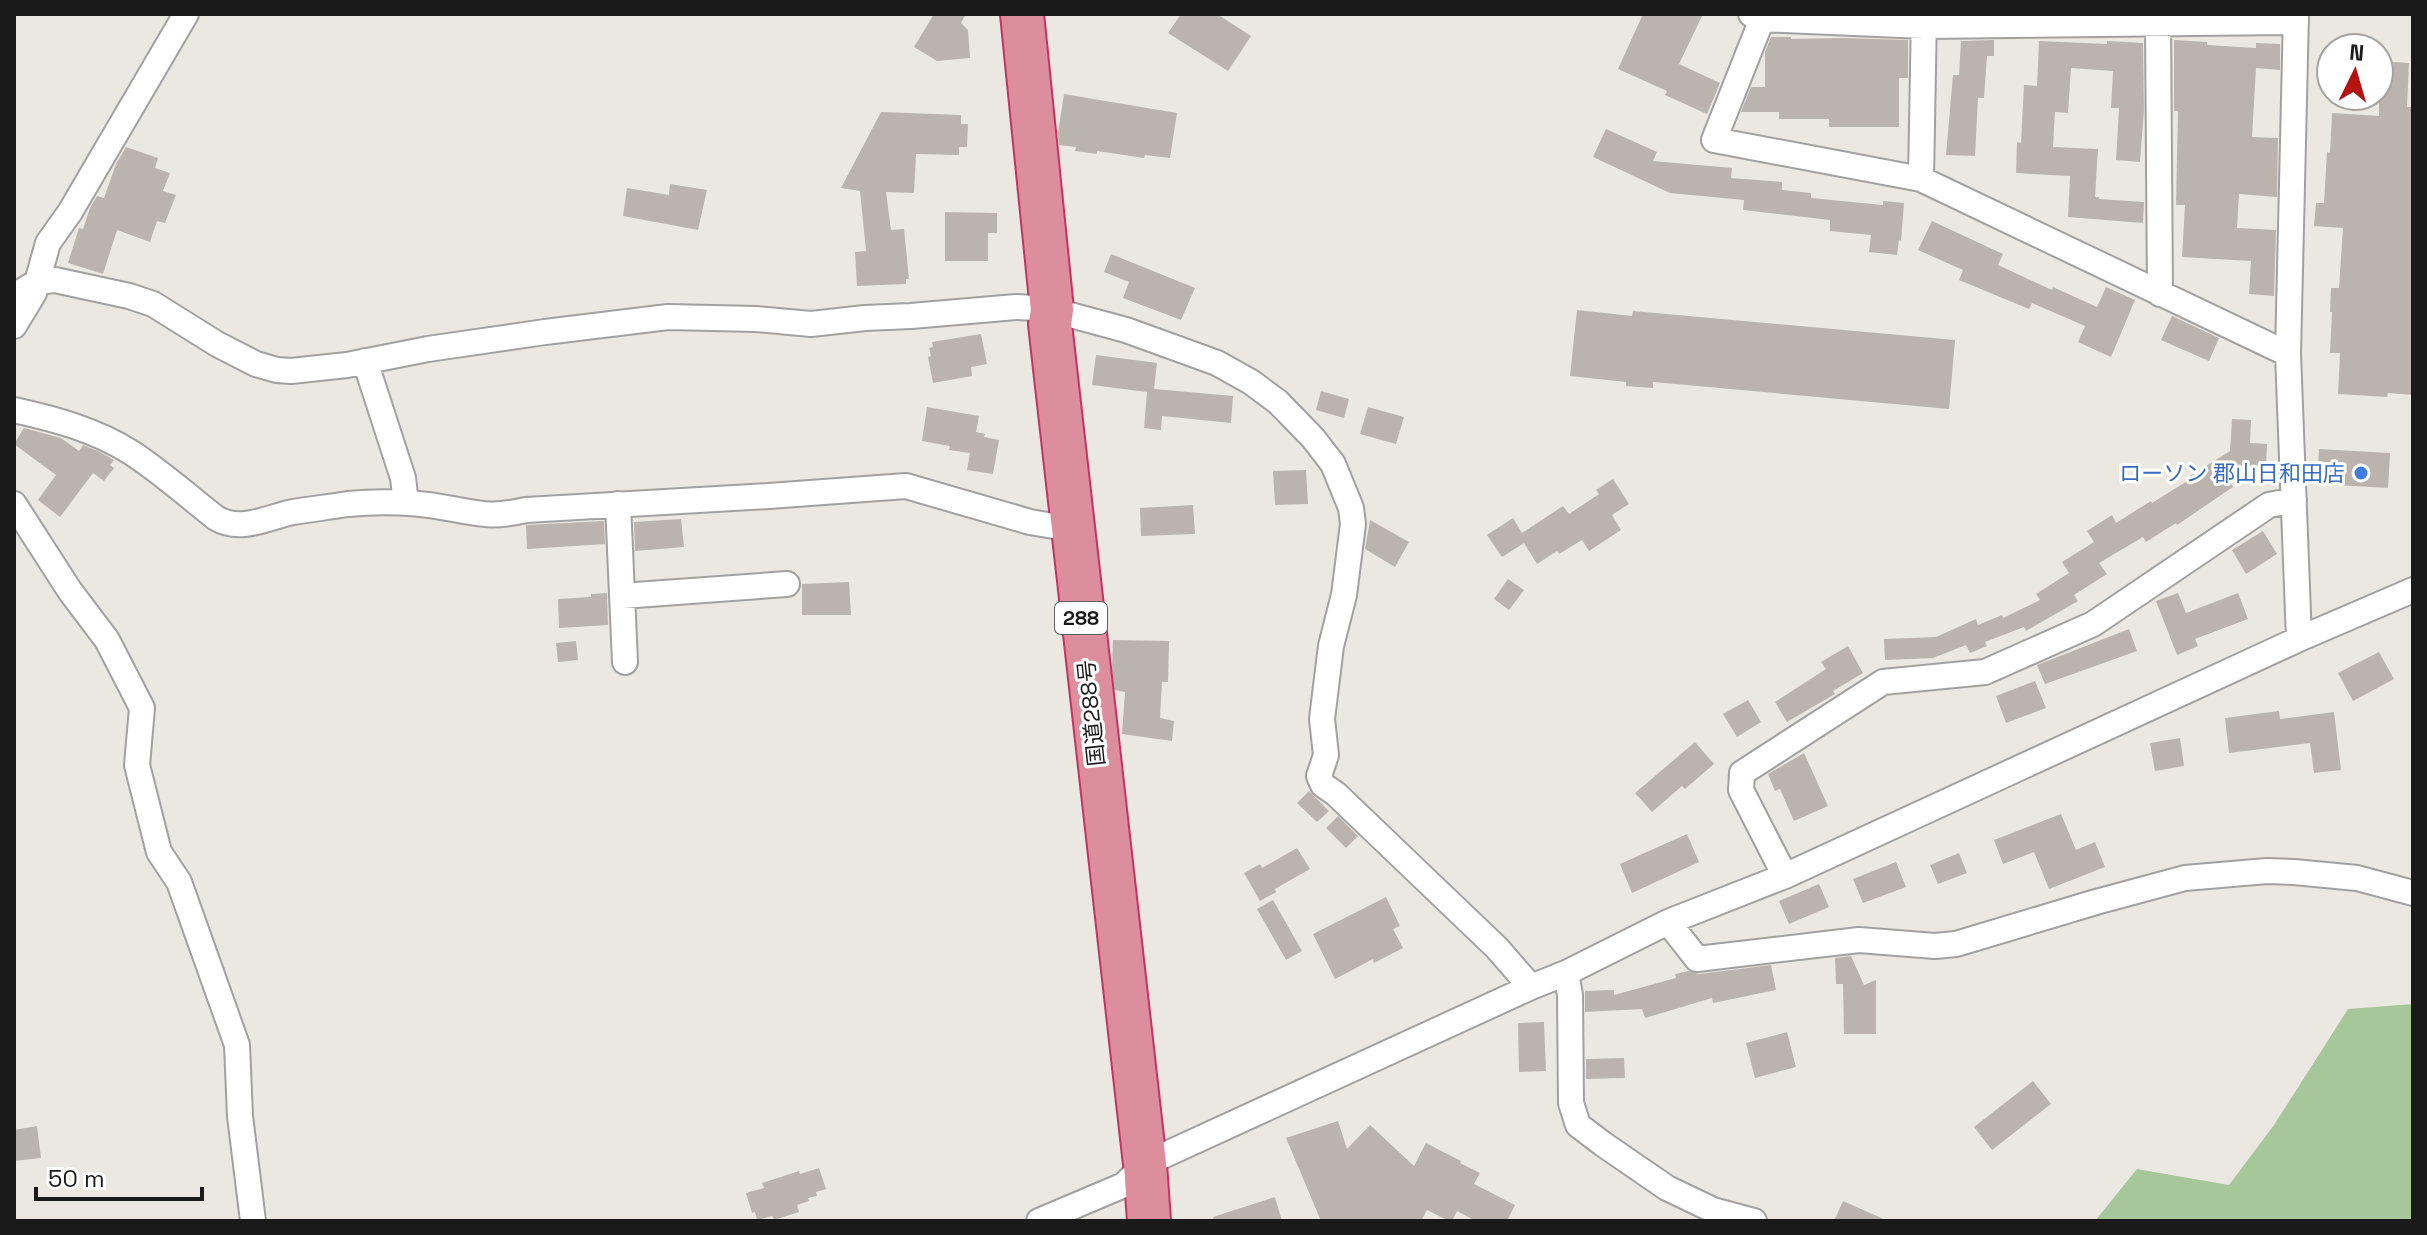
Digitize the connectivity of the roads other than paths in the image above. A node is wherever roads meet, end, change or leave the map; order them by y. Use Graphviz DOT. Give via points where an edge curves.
graph roads {
  1 [pos="186,14"];
  2 [pos="1006,14"];
  3 [pos="1022,14"];
  4 [pos="1756,16"];
  5 [pos="2296,18"];
  6 [pos="1924,20"];
  7 [pos="2158,24"];
  8 [pos="1921,179"];
  9 [pos="37,282"];
  10 [pos="2160,294"];
  11 [pos="14,296"];
  12 [pos="1044,309"];
  13 [pos="14,326"];
  14 [pos="2288,354"];
  15 [pos="365,361"];
  16 [pos="14,410"];
  17 [pos="2294,500"];
  18 [pos="406,503"];
  19 [pos="14,504"];
  20 [pos="618,504"];
  21 [pos="1066,529"];
  22 [pos="787,584"];
  23 [pos="2413,590"];
  24 [pos="622,596"];
  25 [pos="2299,639"];
  26 [pos="625,662"];
  27 [pos="1785,876"];
  28 [pos="2413,893"];
  29 [pos="1668,922"];
  30 [pos="1566,973"];
  31 [pos="1531,987"];
  32 [pos="1132,1190"];
  33 [pos="253,1221"];
  34 [pos="1039,1221"];
  35 [pos="1149,1221"];
  36 [pos="1754,1221"];
  1 -- 9 [label="street" via="48,243"];
  2 -- 12 [label="highway, 国道288号 / 288"];
  3 -- 12 [label="highway, 国道288号 / 288"];
  4 -- 6 [label="street"];
  4 -- 8 [label="street" via="1714,140"];
  5 -- 7 [label="street"];
  5 -- 14 [label="street"];
  6 -- 7 [label="street"];
  6 -- 8 [label="street"];
  7 -- 10 [label="street"];
  8 -- 10 [label="street"];
  9 -- 11 [label="street"];
  9 -- 13 [label="street"];
  9 -- 15 [label="street" via="55,280 153,304 217,344 277,370"];
  10 -- 14 [label="street"];
  12 -- 15 [label="street" via="811,324 668,317"];
  12 -- 21 [label="highway, 国道288号 / 288"];
  12 -- 31 [label="street" via="1126,330 1240,375 1278,402 1333,464 1353,524 1331,646 1322,719 1326,755 1319,776"];
  14 -- 17 [label="street"];
  15 -- 18 [label="street" via="403,478"];
  16 -- 18 [label="street" via="113,442 224,523 243,525 349,504"];
  17 -- 25 [label="street"];
  17 -- 27 [label="street" via="2269,505 2093,624 1985,672 1883,682 1742,773 1741,790"];
  18 -- 20 [label="street" via="491,516"];
  19 -- 33 [label="street" via="107,640 142,708 137,765 159,852 179,882 237,1045"];
  20 -- 21 [label="street" via="906,486"];
  20 -- 24 [label="street"];
  21 -- 32 [label="highway, 国道288号 / 288" via="1102,983"];
  22 -- 24 [label="street"];
  23 -- 25 [label="street"];
  24 -- 26 [label="street"];
  25 -- 27 [label="street"];
  27 -- 29 [label="street"];
  28 -- 29 [label="street" via="2331,874 2221,875 2170,882 1956,944 1859,940 1697,959"];
  29 -- 30 [label="street"];
  30 -- 31 [label="street"];
  30 -- 36 [label="street" via="1571,1103 1578,1125 1667,1188 1713,1210"];
  31 -- 32 [label="street"];
  32 -- 34 [label="street"];
  32 -- 35 [label="highway, 国道288号 / 288"];
}
